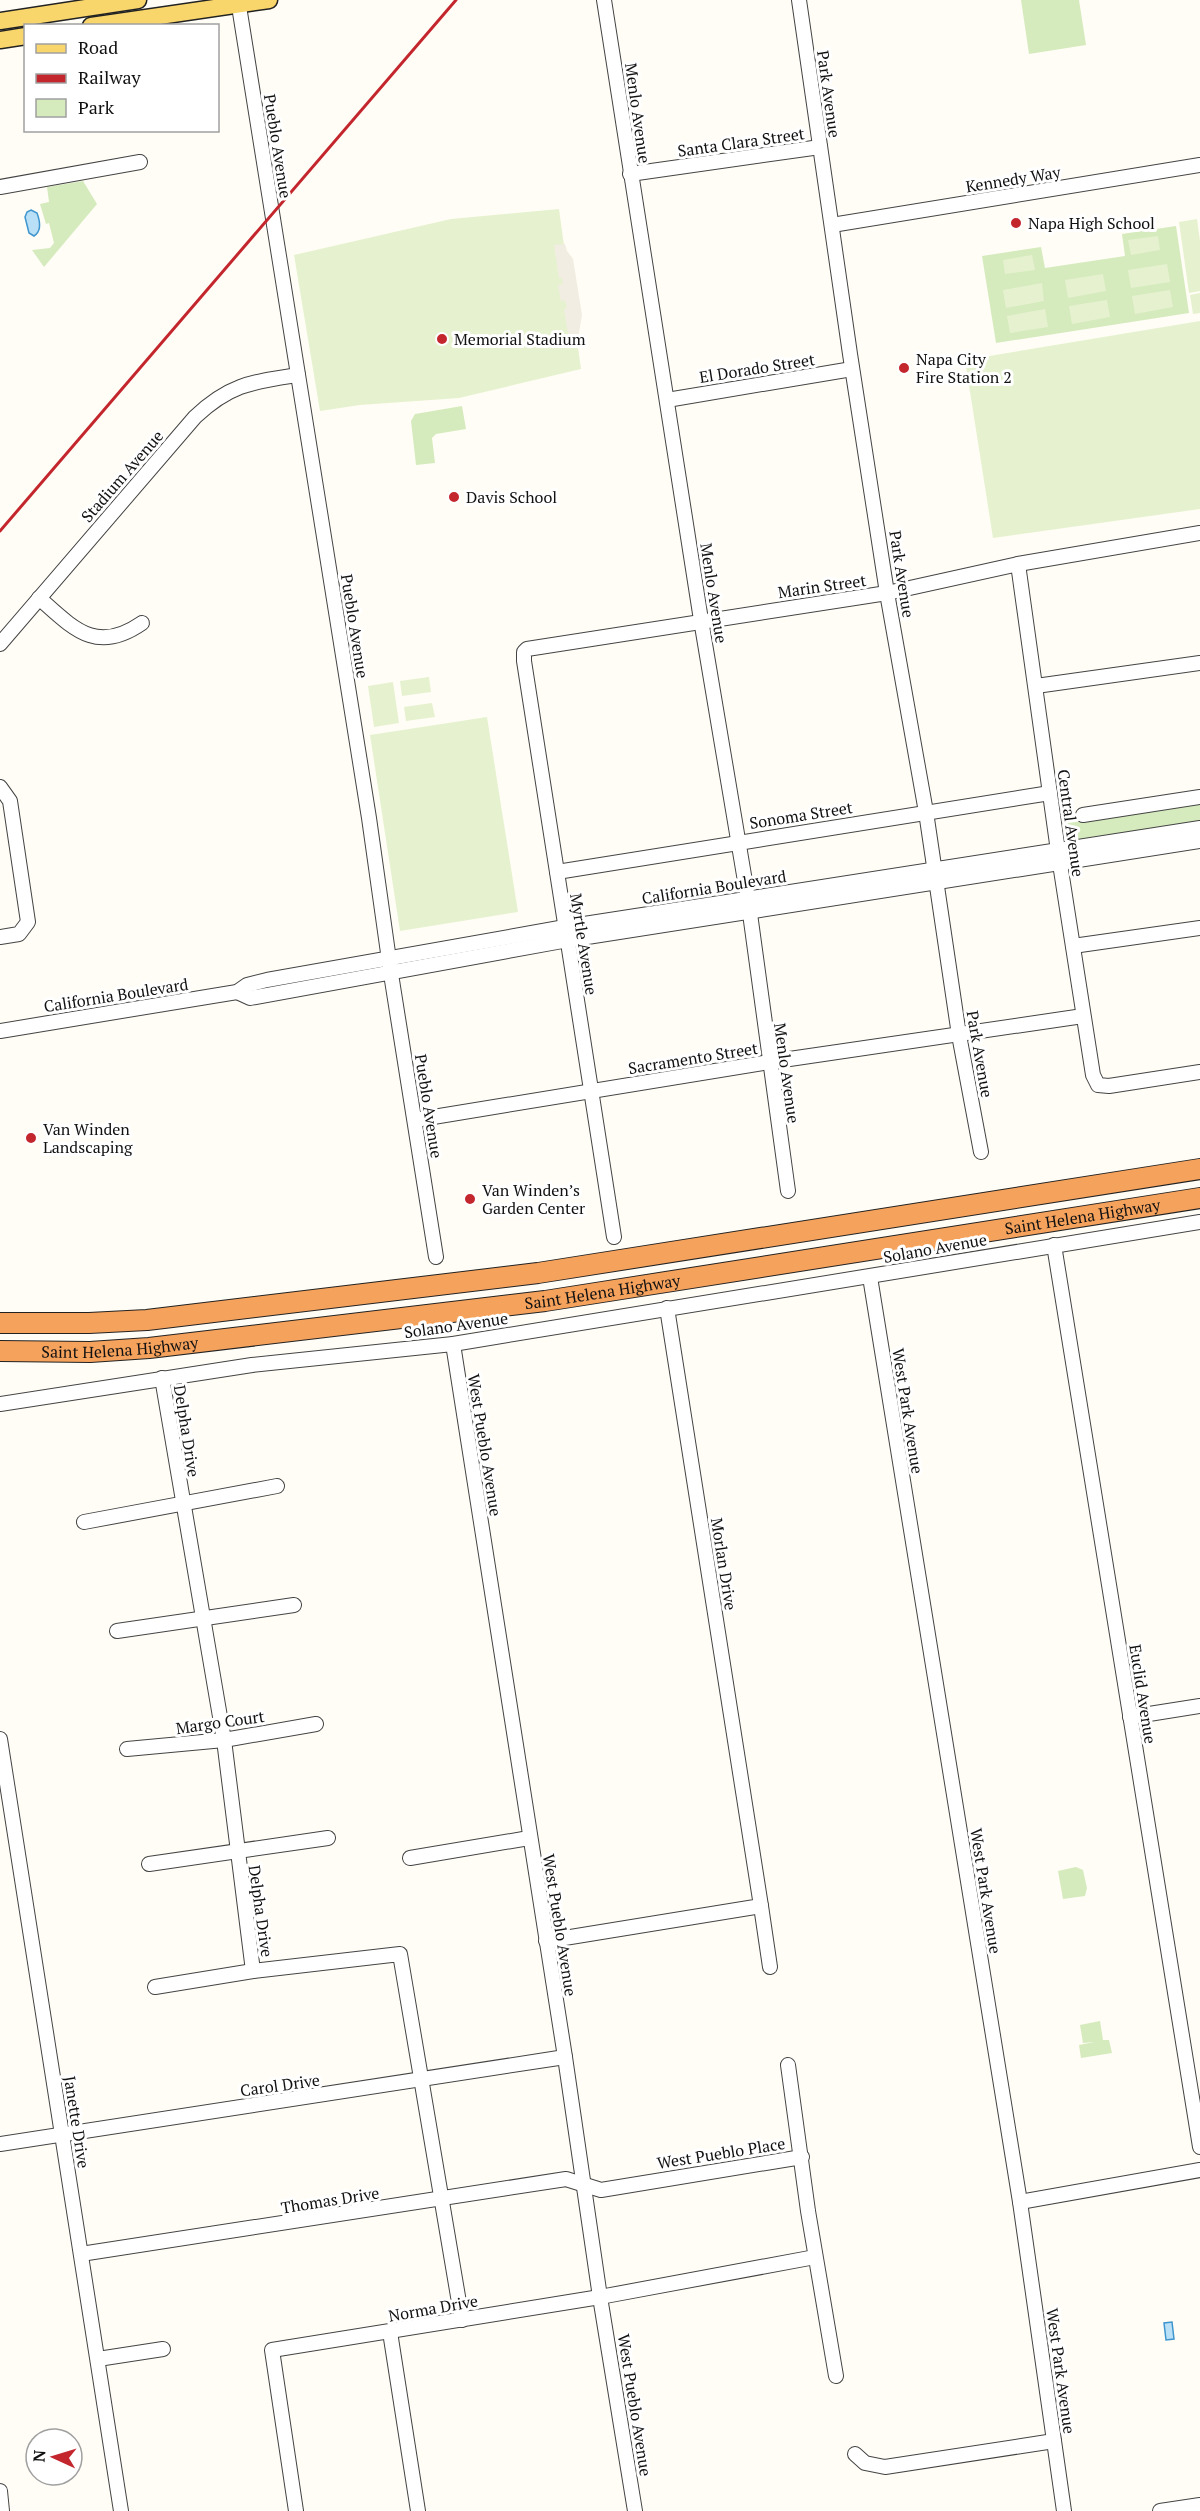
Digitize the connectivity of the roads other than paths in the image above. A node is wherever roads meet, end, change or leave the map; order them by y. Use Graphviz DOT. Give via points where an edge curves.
graph roads {
  1 [pos="138,0"];
  2 [pos="269,0"];
  3 [pos="604,0"];
  4 [pos="800,0"];
  5 [pos="238,2"];
  6 [pos="0,21"];
  7 [pos="103,24"];
  8 [pos="24,36"];
  9 [pos="0,40"];
  10 [pos="820,147"];
  11 [pos="140,162"];
  12 [pos="1200,165"];
  13 [pos="630,174"];
  14 [pos="0,187"];
  15 [pos="832,225"];
  16 [pos="852,369"];
  17 [pos="298,375"];
  18 [pos="667,399"];
  19 [pos="1200,533"];
  20 [pos="1018,564"];
  21 [pos="887,593"];
  22 [pos="39,598"];
  23 [pos="701,620"];
  24 [pos="142,623"];
  25 [pos="0,644"];
  26 [pos="523,656"];
  27 [pos="1200,663"];
  28 [pos="1036,686"];
  29 [pos="0,787"];
  30 [pos="1050,793"];
  31 [pos="1200,796"];
  32 [pos="926,812"];
  33 [pos="1083,815"];
  34 [pos="1200,828"];
  35 [pos="1200,841"];
  36 [pos="737,843"];
  37 [pos="1059,858"];
  38 [pos="556,872"];
  39 [pos="934,875"];
  40 [pos="748,905"];
  41 [pos="1200,928"];
  42 [pos="566,934"];
  43 [pos="0,937"];
  44 [pos="1073,946"];
  45 [pos="390,967"];
  46 [pos="1083,1016"];
  47 [pos="0,1031"];
  48 [pos="959,1035"];
  49 [pos="768,1062"];
  50 [pos="1200,1072"];
  51 [pos="590,1092"];
  52 [pos="415,1120"];
  53 [pos="981,1152"];
  54 [pos="1200,1168"];
  55 [pos="788,1191"];
  56 [pos="1200,1198"];
  57 [pos="1200,1222"];
  58 [pos="614,1237"];
  59 [pos="1054,1245"];
  60 [pos="436,1257"];
  61 [pos="870,1277"];
  62 [pos="667,1308"];
  63 [pos="0,1323"];
  64 [pos="453,1344"];
  65 [pos="0,1353"];
  66 [pos="162,1378"];
  67 [pos="0,1404"];
  68 [pos="277,1486"];
  69 [pos="182,1503"];
  70 [pos="84,1522"];
  71 [pos="294,1605"];
  72 [pos="204,1617"];
  73 [pos="117,1631"];
  74 [pos="1200,1706"];
  75 [pos="1130,1717"];
  76 [pos="316,1724"];
  77 [pos="0,1739"];
  78 [pos="224,1740"];
  79 [pos="128,1749"];
  80 [pos="14,1822"];
  81 [pos="0,1825"];
  82 [pos="328,1838"];
  83 [pos="529,1838"];
  84 [pos="236,1852"];
  85 [pos="410,1858"];
  86 [pos="149,1864"];
  87 [pos="761,1906"];
  88 [pos="546,1941"];
  89 [pos="770,1967"];
  90 [pos="253,1971"];
  91 [pos="155,1987"];
  92 [pos="565,2057"];
  93 [pos="788,2065"];
  94 [pos="422,2079"];
  95 [pos="62,2134"];
  96 [pos="0,2144"];
  97 [pos="1200,2147"];
  98 [pos="802,2157"];
  99 [pos="1200,2170"];
  100 [pos="582,2184"];
  101 [pos="443,2199"];
  102 [pos="1020,2202"];
  103 [pos="81,2254"];
  104 [pos="815,2257"];
  105 [pos="600,2297"];
  106 [pos="462,2319"];
  107 [pos="390,2332"];
  108 [pos="163,2349"];
  109 [pos="98,2359"];
  110 [pos="836,2376"];
  111 [pos="1054,2440"];
  112 [pos="855,2454"];
  113 [pos="0,2492"];
  114 [pos="1200,2505"];
  115 [pos="2,2511"];
  116 [pos="121,2511"];
  117 [pos="296,2511"];
  118 [pos="418,2511"];
  119 [pos="635,2511"];
  120 [pos="1064,2511"];
  121 [pos="1160,2511"];
  1 -- 6 [label="main road"];
  2 -- 5 [label="main road"];
  3 -- 13 [label="street, Menlo Avenue"];
  4 -- 10 [label="street, Park Avenue"];
  5 -- 7 [label="main road"];
  5 -- 17 [label="street, Pueblo Avenue"];
  8 -- 9 [label="main road"];
  10 -- 13 [label="street, Santa Clara Street"];
  10 -- 15 [label="street, Park Avenue"];
  11 -- 14 [label="street"];
  12 -- 15 [label="street, Kennedy Way"];
  13 -- 18 [label="street, Menlo Avenue"];
  15 -- 16 [label="street, Park Avenue"];
  16 -- 18 [label="street, El Dorado Street"];
  16 -- 21 [label="street, Park Avenue"];
  17 -- 22 [label="street, Stadium Avenue" via="235,387 214,399"];
  17 -- 45 [label="street, Pueblo Avenue"];
  18 -- 23 [label="street, Menlo Avenue"];
  19 -- 20 [label="street, Marin Street"];
  20 -- 21 [label="street, Marin Street"];
  20 -- 28 [label="street, Central Avenue"];
  21 -- 23 [label="street, Marin Street"];
  21 -- 32 [label="street, Park Avenue"];
  22 -- 24 [label="street" via="75,630 98,638 127,634"];
  22 -- 25 [label="street, Stadium Avenue"];
  23 -- 26 [label="street, Marin Street" via="528,649"];
  23 -- 36 [label="street, Menlo Avenue"];
  26 -- 38 [label="street, Myrtle Avenue"];
  27 -- 28 [label="street"];
  28 -- 30 [label="street, Central Avenue"];
  29 -- 43 [label="street" via="10,801 28,922 19,934"];
  30 -- 32 [label="street, Sonoma Street"];
  30 -- 37 [label="street, Central Avenue"];
  31 -- 33 [label="street"];
  32 -- 36 [label="street, Sonoma Street"];
  32 -- 39 [label="street, Park Avenue"];
  34 -- 37 [label="street, California Boulevard"];
  35 -- 37 [label="street, California Boulevard"];
  36 -- 38 [label="street, Sonoma Street"];
  36 -- 40 [label="street, Menlo Avenue"];
  37 -- 39 [label="street, California Boulevard"];
  37 -- 44 [label="street, Central Avenue"];
  38 -- 42 [label="street, Myrtle Avenue"];
  39 -- 40 [label="street, California Boulevard"];
  39 -- 48 [label="street, Park Avenue"];
  40 -- 42 [label="street, California Boulevard"];
  40 -- 49 [label="street, Menlo Avenue"];
  41 -- 44 [label="street"];
  42 -- 45 [label="street, California Boulevard"];
  42 -- 51 [label="street, Myrtle Avenue"];
  44 -- 46 [label="street, Central Avenue"];
  45 -- 47 [label="street, California Boulevard" via="267,980 237,992"];
  45 -- 52 [label="street, Pueblo Avenue"];
  46 -- 48 [label="street, Sacramento Street"];
  46 -- 50 [label="street, Central Avenue" via="1098,1085"];
  48 -- 49 [label="street, Sacramento Street"];
  48 -- 53 [label="street, Park Avenue"];
  49 -- 51 [label="street, Sacramento Street"];
  49 -- 55 [label="street, Menlo Avenue"];
  51 -- 52 [label="street, Sacramento Street"];
  51 -- 58 [label="street, Myrtle Avenue"];
  52 -- 60 [label="street, Pueblo Avenue"];
  54 -- 63 [label="highway, Saint Helena Highway" via="538,1273 147,1320"];
  56 -- 65 [label="highway, Saint Helena Highway" via="545,1301 149,1348"];
  57 -- 59 [label="street, Solano Avenue"];
  59 -- 61 [label="street, Solano Avenue"];
  59 -- 75 [label="street, Euclid Avenue"];
  61 -- 62 [label="street, Solano Avenue"];
  61 -- 102 [label="street, West Park Avenue"];
  62 -- 64 [label="street, Solano Avenue"];
  62 -- 87 [label="street, Morlan Drive"];
  64 -- 66 [label="street, Solano Avenue" via="281,1361"];
  64 -- 83 [label="street, West Pueblo Avenue"];
  66 -- 67 [label="street, Solano Avenue"];
  66 -- 69 [label="street, Delpha Drive"];
  68 -- 69 [label="street"];
  69 -- 70 [label="street"];
  69 -- 72 [label="street, Delpha Drive"];
  71 -- 72 [label="street"];
  72 -- 73 [label="street"];
  72 -- 78 [label="street, Delpha Drive"];
  74 -- 75 [label="street"];
  75 -- 97 [label="street, Euclid Avenue"];
  76 -- 78 [label="street, Margo Court"];
  77 -- 80 [label="street, Janette Drive"];
  78 -- 79 [label="street, Margo Court"];
  78 -- 84 [label="street, Delpha Drive"];
  80 -- 81 [label="street"];
  80 -- 95 [label="street, Janette Drive"];
  82 -- 84 [label="street"];
  83 -- 85 [label="street"];
  83 -- 88 [label="street, West Pueblo Avenue"];
  84 -- 86 [label="street"];
  84 -- 90 [label="street, Delpha Drive"];
  87 -- 88 [label="street"];
  87 -- 89 [label="street, Morlan Drive"];
  88 -- 92 [label="street, West Pueblo Avenue"];
  90 -- 91 [label="street"];
  90 -- 94 [label="street, Delpha Drive" via="400,1954"];
  92 -- 94 [label="street, Carol Drive"];
  92 -- 100 [label="street, West Pueblo Avenue"];
  93 -- 98 [label="street"];
  94 -- 95 [label="street, Carol Drive"];
  94 -- 101 [label="street, Delpha Drive"];
  95 -- 96 [label="street, Carol Drive"];
  95 -- 103 [label="street, Janette Drive"];
  98 -- 100 [label="street, West Pueblo Place" via="601,2190"];
  98 -- 104 [label="street, West Pueblo Place"];
  99 -- 102 [label="street"];
  100 -- 101 [label="street, Thomas Drive" via="566,2179"];
  100 -- 105 [label="street, West Pueblo Avenue"];
  101 -- 103 [label="street, Thomas Drive"];
  101 -- 106 [label="street, Delpha Drive"];
  102 -- 111 [label="street, West Park Avenue"];
  103 -- 109 [label="street, Janette Drive"];
  104 -- 105 [label="street"];
  104 -- 110 [label="street, West Pueblo Place"];
  105 -- 106 [label="street, Norma Drive"];
  105 -- 119 [label="street, West Pueblo Avenue"];
  106 -- 107 [label="street, Norma Drive"];
  107 -- 117 [label="street, Norma Drive" via="272,2350"];
  107 -- 118 [label="street"];
  108 -- 109 [label="street"];
  109 -- 116 [label="street, Janette Drive"];
  111 -- 112 [label="street" via="885,2467 865,2463"];
  111 -- 120 [label="street, West Park Avenue"];
  113 -- 115 [label="street"];
  114 -- 121 [label="street"];
}
